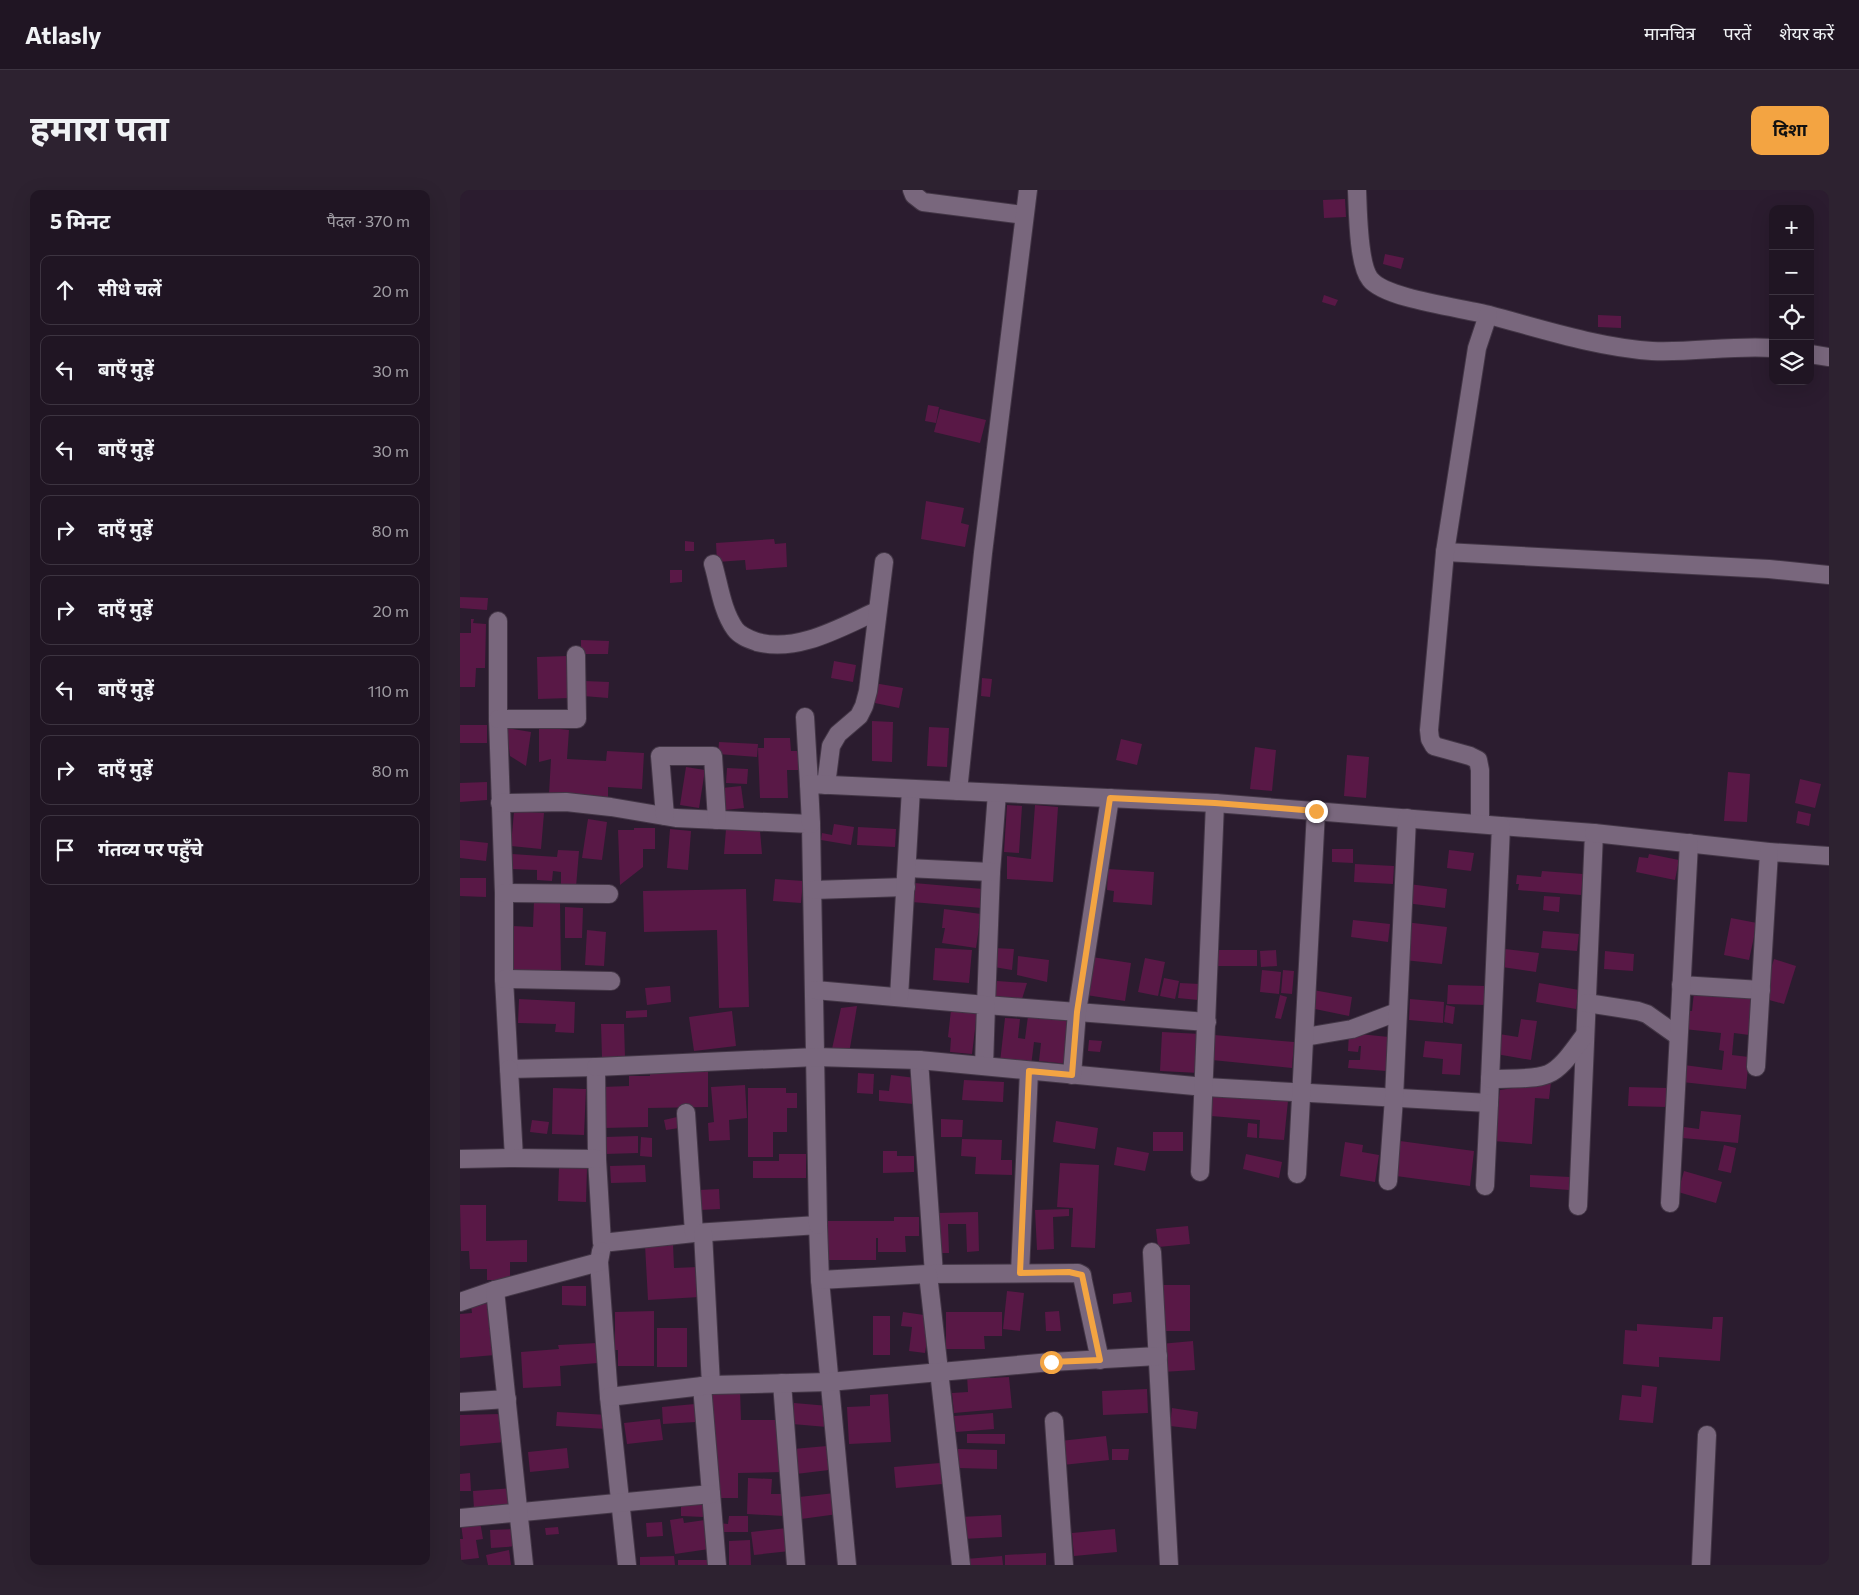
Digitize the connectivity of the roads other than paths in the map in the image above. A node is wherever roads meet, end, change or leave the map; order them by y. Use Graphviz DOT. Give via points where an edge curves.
graph roads {
  1 [pos="912,190"];
  2 [pos="1028,190"];
  3 [pos="1357,190"];
  4 [pos="1024,215"];
  5 [pos="1488,315"];
  6 [pos="1769,348"];
  7 [pos="1814,355"];
  8 [pos="1829,357"];
  9 [pos="1445,552"];
  10 [pos="884,562"];
  11 [pos="714,564"];
  12 [pos="1829,575"];
  13 [pos="877,611"];
  14 [pos="498,621"];
  15 [pos="576,655"];
  16 [pos="805,717"];
  17 [pos="498,719"];
  18 [pos="809,784"];
  19 [pos="826,784"];
  20 [pos="911,789"];
  21 [pos="958,791"];
  22 [pos="997,793"];
  23 [pos="1110,798"];
  24 [pos="500,803"];
  25 [pos="1215,803"];
  26 [pos="1316,811"];
  27 [pos="665,816"];
  28 [pos="1406,818"];
  29 [pos="716,820"];
  30 [pos="811,824"];
  31 [pos="1480,824"];
  32 [pos="1502,826"];
  33 [pos="1594,832"];
  34 [pos="1688,843"];
  35 [pos="1769,852"];
  36 [pos="1829,856"];
  37 [pos="907,868"];
  38 [pos="991,872"];
  39 [pos="906,887"];
  40 [pos="813,890"];
  41 [pos="504,893"];
  42 [pos="609,894"];
  43 [pos="504,979"];
  44 [pos="611,981"];
  45 [pos="1681,985"];
  46 [pos="815,990"];
  47 [pos="1761,990"];
  48 [pos="899,997"];
  49 [pos="1587,1003"];
  50 [pos="986,1005"];
  51 [pos="1077,1012"];
  52 [pos="1397,1012"];
  53 [pos="1207,1022"];
  54 [pos="1585,1035"];
  55 [pos="1678,1036"];
  56 [pos="1304,1037"];
  57 [pos="816,1057"];
  58 [pos="919,1060"];
  59 [pos="984,1066"];
  60 [pos="596,1067"];
  61 [pos="1756,1067"];
  62 [pos="509,1069"];
  63 [pos="1029,1071"];
  64 [pos="1072,1075"];
  65 [pos="1490,1079"];
  66 [pos="1205,1087"];
  67 [pos="1302,1093"];
  68 [pos="1394,1098"];
  69 [pos="1489,1103"];
  70 [pos="686,1113"];
  71 [pos="514,1158"];
  72 [pos="460,1159"];
  73 [pos="597,1159"];
  74 [pos="1200,1172"];
  75 [pos="1297,1174"];
  76 [pos="1388,1181"];
  77 [pos="1485,1186"];
  78 [pos="1670,1203"];
  79 [pos="1578,1206"];
  80 [pos="818,1224"];
  81 [pos="699,1233"];
  82 [pos="602,1243"];
  83 [pos="1152,1252"];
  84 [pos="599,1262"];
  85 [pos="1020,1273"];
  86 [pos="931,1274"];
  87 [pos="820,1280"];
  88 [pos="496,1290"];
  89 [pos="460,1302"];
  90 [pos="1158,1356"];
  91 [pos="1100,1360"];
  92 [pos="940,1372"];
  93 [pos="829,1382"];
  94 [pos="782,1383"];
  95 [pos="707,1385"];
  96 [pos="610,1397"];
  97 [pos="507,1399"];
  98 [pos="460,1402"];
  99 [pos="1054,1421"];
  100 [pos="1707,1435"];
  101 [pos="711,1494"];
  102 [pos="621,1503"];
  103 [pos="519,1513"];
  104 [pos="460,1518"];
  105 [pos="524,1565"];
  106 [pos="627,1565"];
  107 [pos="717,1565"];
  108 [pos="796,1565"];
  109 [pos="847,1565"];
  110 [pos="960,1565"];
  111 [pos="1064,1565"];
  112 [pos="1168,1565"];
  113 [pos="1701,1565"];
  1 -- 4 [label="street" via="922,202"];
  2 -- 4 [label="street"];
  3 -- 5 [label="street" via="1361,252 1370,280 1396,294"];
  4 -- 21 [label="street"];
  5 -- 6 [label="street" via="1550,333 1639,350"];
  5 -- 9 [label="street" via="1477,348"];
  7 -- 8 [label="street"];
  9 -- 12 [label="street"];
  9 -- 31 [label="street" via="1430,739 1434,746 1478,760"];
  10 -- 13 [label="street"];
  11 -- 13 [label="street" via="726,612 735,630 747,639 788,644 822,636"];
  13 -- 19 [label="street" via="864,706 859,716 838,734 831,746"];
  14 -- 17 [label="street"];
  15 -- 17 [label="street" via="577,720"];
  16 -- 18 [label="street"];
  17 -- 24 [label="street"];
  18 -- 19 [label="street"];
  18 -- 30 [label="street"];
  19 -- 20 [label="street"];
  20 -- 21 [label="street"];
  20 -- 37 [label="street"];
  21 -- 22 [label="street"];
  22 -- 23 [label="street"];
  22 -- 38 [label="street"];
  23 -- 25 [label="street"];
  23 -- 51 [label="street"];
  24 -- 27 [label="street" via="566,802"];
  24 -- 41 [label="street"];
  25 -- 26 [label="street"];
  25 -- 53 [label="street"];
  26 -- 28 [label="street"];
  26 -- 56 [label="street"];
  27 -- 29 [label="street"];
  27 -- 29 [label="street" via="660,756 713,756"];
  28 -- 31 [label="street"];
  28 -- 52 [label="street"];
  29 -- 30 [label="street"];
  30 -- 40 [label="street"];
  31 -- 32 [label="street"];
  32 -- 33 [label="street"];
  32 -- 65 [label="street"];
  33 -- 34 [label="street"];
  33 -- 49 [label="street"];
  34 -- 35 [label="street"];
  34 -- 45 [label="street"];
  35 -- 36 [label="street"];
  35 -- 47 [label="street"];
  37 -- 38 [label="street"];
  37 -- 39 [label="street"];
  38 -- 50 [label="street"];
  39 -- 40 [label="street"];
  39 -- 48 [label="street"];
  40 -- 46 [label="street"];
  41 -- 42 [label="street"];
  41 -- 43 [label="street"];
  43 -- 44 [label="street"];
  43 -- 62 [label="street"];
  45 -- 47 [label="street"];
  45 -- 55 [label="street"];
  46 -- 48 [label="street"];
  46 -- 57 [label="street"];
  47 -- 61 [label="street"];
  48 -- 50 [label="street"];
  49 -- 54 [label="street"];
  49 -- 55 [label="street" via="1647,1014"];
  50 -- 51 [label="street"];
  50 -- 59 [label="street"];
  51 -- 53 [label="street"];
  51 -- 64 [label="street"];
  52 -- 56 [label="street" via="1337,1033"];
  52 -- 68 [label="street"];
  53 -- 66 [label="street"];
  54 -- 65 [label="street" via="1549,1074"];
  54 -- 79 [label="street"];
  55 -- 78 [label="street"];
  56 -- 67 [label="street"];
  57 -- 58 [label="street"];
  57 -- 60 [label="street"];
  57 -- 80 [label="street"];
  58 -- 59 [label="street"];
  58 -- 86 [label="street"];
  59 -- 63 [label="street"];
  60 -- 62 [label="street"];
  60 -- 73 [label="street"];
  62 -- 71 [label="street"];
  63 -- 64 [label="street"];
  63 -- 85 [label="street"];
  64 -- 66 [label="street"];
  65 -- 69 [label="street"];
  66 -- 67 [label="street"];
  66 -- 74 [label="street"];
  67 -- 68 [label="street"];
  67 -- 75 [label="street"];
  68 -- 69 [label="street"];
  68 -- 76 [label="street"];
  69 -- 77 [label="street"];
  70 -- 81 [label="street"];
  71 -- 72 [label="street"];
  71 -- 73 [label="street"];
  73 -- 82 [label="street"];
  80 -- 81 [label="street"];
  80 -- 87 [label="street"];
  81 -- 82 [label="street"];
  81 -- 95 [label="street"];
  82 -- 84 [label="street"];
  83 -- 90 [label="street"];
  84 -- 88 [label="street"];
  84 -- 96 [label="street"];
  85 -- 86 [label="street"];
  85 -- 91 [label="street" via="1069,1272 1082,1275"];
  86 -- 87 [label="street"];
  86 -- 92 [label="street"];
  87 -- 93 [label="street"];
  88 -- 89 [label="street"];
  88 -- 97 [label="street"];
  90 -- 91 [label="street"];
  90 -- 112 [label="street"];
  91 -- 92 [label="street"];
  92 -- 93 [label="street"];
  92 -- 110 [label="street"];
  93 -- 94 [label="street"];
  93 -- 109 [label="street"];
  94 -- 95 [label="street"];
  94 -- 108 [label="street"];
  95 -- 96 [label="street"];
  95 -- 101 [label="street"];
  96 -- 102 [label="street"];
  97 -- 98 [label="street"];
  97 -- 103 [label="street"];
  99 -- 111 [label="street"];
  100 -- 113 [label="street"];
  101 -- 102 [label="street"];
  101 -- 107 [label="street"];
  102 -- 103 [label="street"];
  102 -- 106 [label="street"];
  103 -- 104 [label="street"];
  103 -- 105 [label="street"];
}
